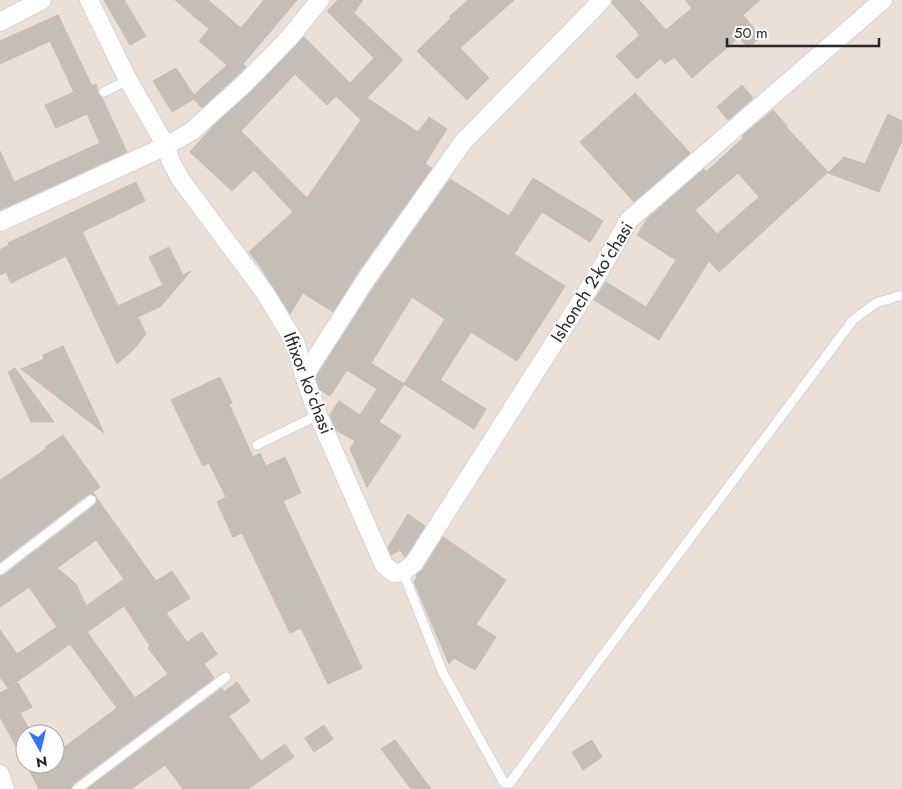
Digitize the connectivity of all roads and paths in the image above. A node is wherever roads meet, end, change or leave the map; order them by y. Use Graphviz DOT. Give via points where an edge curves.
graph roads {
  1 [pos="42,0"];
  2 [pos="89,0"];
  3 [pos="320,0"];
  4 [pos="602,0"];
  5 [pos="883,0"];
  6 [pos="0,22"];
  7 [pos="128,80"];
  8 [pos="104,92"];
  9 [pos="166,146"];
  10 [pos="0,222"];
  11 [pos="902,294"];
  12 [pos="304,376"];
  13 [pos="318,415"];
  14 [pos="257,445"];
  15 [pos="91,500"];
  16 [pos="0,570"];
  17 [pos="403,572"];
  18 [pos="226,677"];
  19 [pos="0,774"];
  20 [pos="5,789"];
  21 [pos="77,789"];
  1 -- 6 [label="street"];
  2 -- 7 [label="street, Iftixor koʻchasi"];
  3 -- 9 [label="street" via="289,38 244,84 192,131"];
  4 -- 12 [label="street" via="463,142 367,278"];
  5 -- 17 [label="street, Ishonch 2-koʻchasi" via="630,220 414,563"];
  7 -- 8 [label="lane"];
  7 -- 9 [label="street, Iftixor koʻchasi"];
  9 -- 10 [label="street"];
  9 -- 12 [label="street, Iftixor koʻchasi" via="181,180 265,293 296,344"];
  11 -- 17 [label="lane" via="876,304 853,320 510,784 504,783 443,673"];
  12 -- 13 [label="street, Iftixor koʻchasi"];
  13 -- 14 [label="lane"];
  13 -- 17 [label="street, Iftixor koʻchasi" via="384,565 394,573"];
  15 -- 16 [label="lane"];
  18 -- 21 [label="lane"];
  19 -- 20 [label="street"];
}
